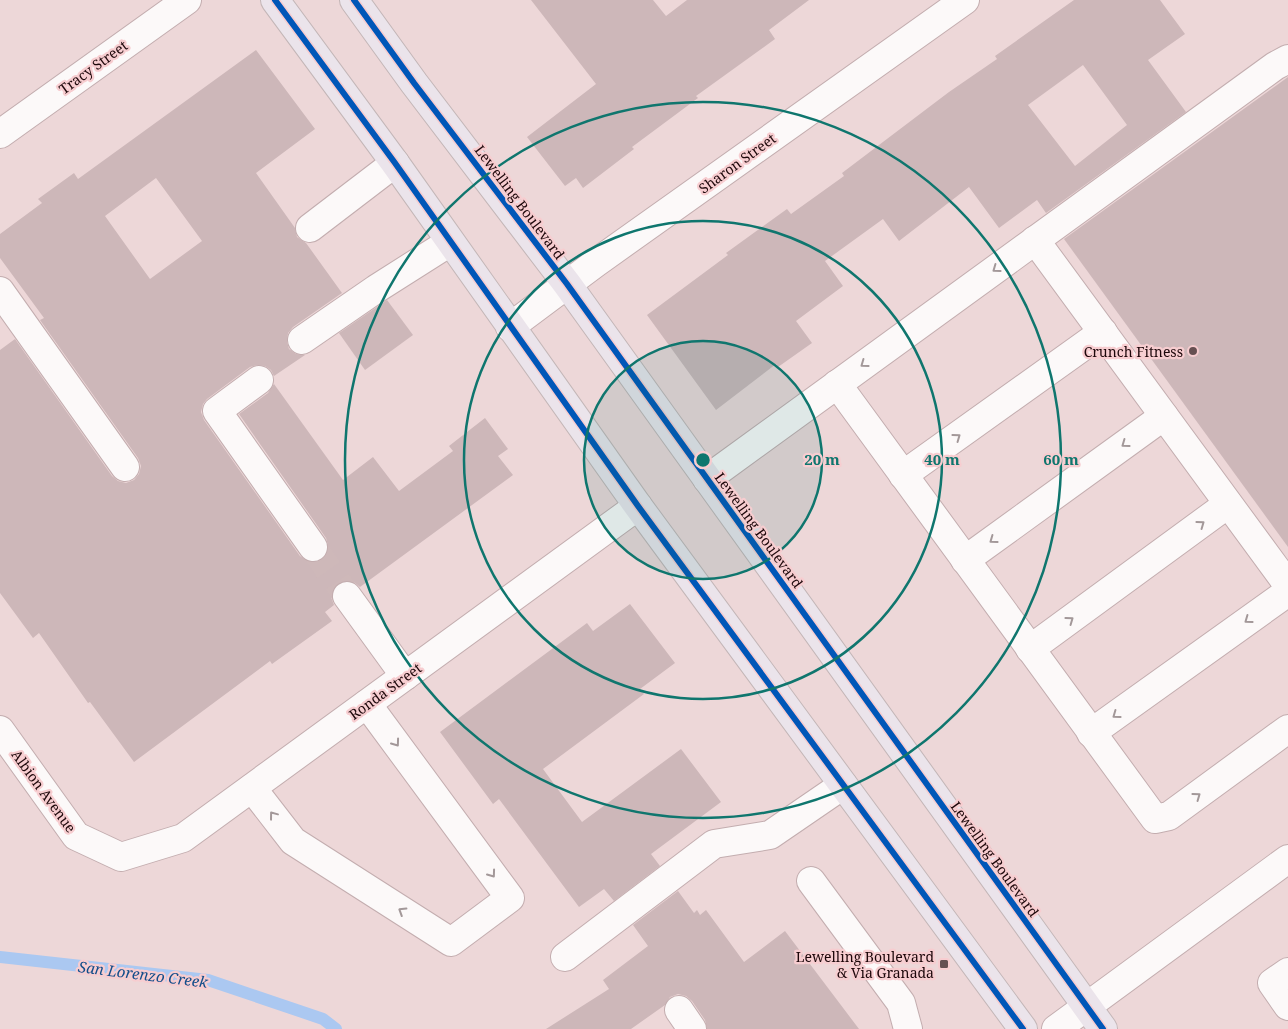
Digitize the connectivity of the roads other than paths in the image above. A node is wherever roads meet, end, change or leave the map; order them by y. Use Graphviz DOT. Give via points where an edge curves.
graph roads {
  1 [pos="187,0"];
  2 [pos="275,0"];
  3 [pos="354,0"];
  4 [pos="965,0"];
  5 [pos="1288,59"];
  6 [pos="0,134"];
  7 [pos="395,163"];
  8 [pos="310,228"];
  9 [pos="1035,240"];
  10 [pos="450,242"];
  11 [pos="567,284"];
  12 [pos="0,291"];
  13 [pos="510,327"];
  14 [pos="1102,332"];
  15 [pos="302,340"];
  16 [pos="260,380"];
  17 [pos="837,384"];
  18 [pos="1164,416"];
  19 [pos="125,467"];
  20 [pos="903,476"];
  21 [pos="707,479"];
  22 [pos="1228,504"];
  23 [pos="638,506"];
  24 [pos="313,547"];
  25 [pos="965,560"];
  26 [pos="1288,585"];
  27 [pos="1288,592"];
  28 [pos="347,596"];
  29 [pos="1030,649"];
  30 [pos="406,676"];
  31 [pos="367,704"];
  32 [pos="1288,729"];
  33 [pos="0,730"];
  34 [pos="1091,732"];
  35 [pos="843,785"];
  36 [pos="252,788"];
  37 [pos="121,857"];
  38 [pos="1288,859"];
  39 [pos="811,881"];
  40 [pos="565,957"];
  41 [pos="1288,972"];
  42 [pos="1288,1006"];
  43 [pos="1086,1007"];
  44 [pos="908,1029"];
  45 [pos="1023,1029"];
  46 [pos="1056,1029"];
  47 [pos="1103,1029"];
  1 -- 6 [label="street, Tracy Street"];
  2 -- 7 [label="main road"];
  3 -- 11 [label="main road, Lewelling Boulevard"];
  4 -- 11 [label="street, Sharon Street"];
  5 -- 9 [label="street"];
  7 -- 8 [label="street"];
  7 -- 10 [label="main road"];
  9 -- 14 [label="street"];
  9 -- 17 [label="street, one-way"];
  10 -- 13 [label="main road"];
  10 -- 15 [label="street"];
  11 -- 13 [label="street, Sharon Street"];
  11 -- 21 [label="main road, Lewelling Boulevard"];
  12 -- 19 [label="street"];
  13 -- 23 [label="main road"];
  14 -- 18 [label="street"];
  20 -- 14 [label="street, one-way"];
  16 -- 24 [label="street" via="217,411"];
  17 -- 20 [label="street"];
  17 -- 21 [label="street"];
  18 -- 22 [label="street"];
  18 -- 25 [label="street, one-way"];
  20 -- 25 [label="street"];
  21 -- 43 [label="main road, Lewelling Boulevard"];
  22 -- 26 [label="street"];
  29 -- 22 [label="street, one-way"];
  23 -- 30 [label="street, Ronda Street"];
  23 -- 35 [label="main road"];
  25 -- 29 [label="street"];
  27 -- 34 [label="street, one-way"];
  28 -- 30 [label="street"];
  29 -- 34 [label="street"];
  30 -- 31 [label="street, Ronda Street"];
  31 -- 36 [label="street, Ronda Street"];
  31 -- 36 [label="street, one-way" via="510,898 451,942 293,841"];
  34 -- 32 [label="street, one-way" via="1155,819 1169,816"];
  33 -- 37 [label="street, Albion Avenue" via="76,836"];
  35 -- 40 [label="street" via="770,835 714,844"];
  35 -- 45 [label="main road"];
  36 -- 37 [label="street, Ronda Street" via="183,838"];
  38 -- 43 [label="street"];
  39 -- 44 [label="street" via="901,1002"];
  41 -- 42 [label="street" via="1272,984"];
  43 -- 46 [label="street"];
  43 -- 47 [label="main road, Lewelling Boulevard"];
}
